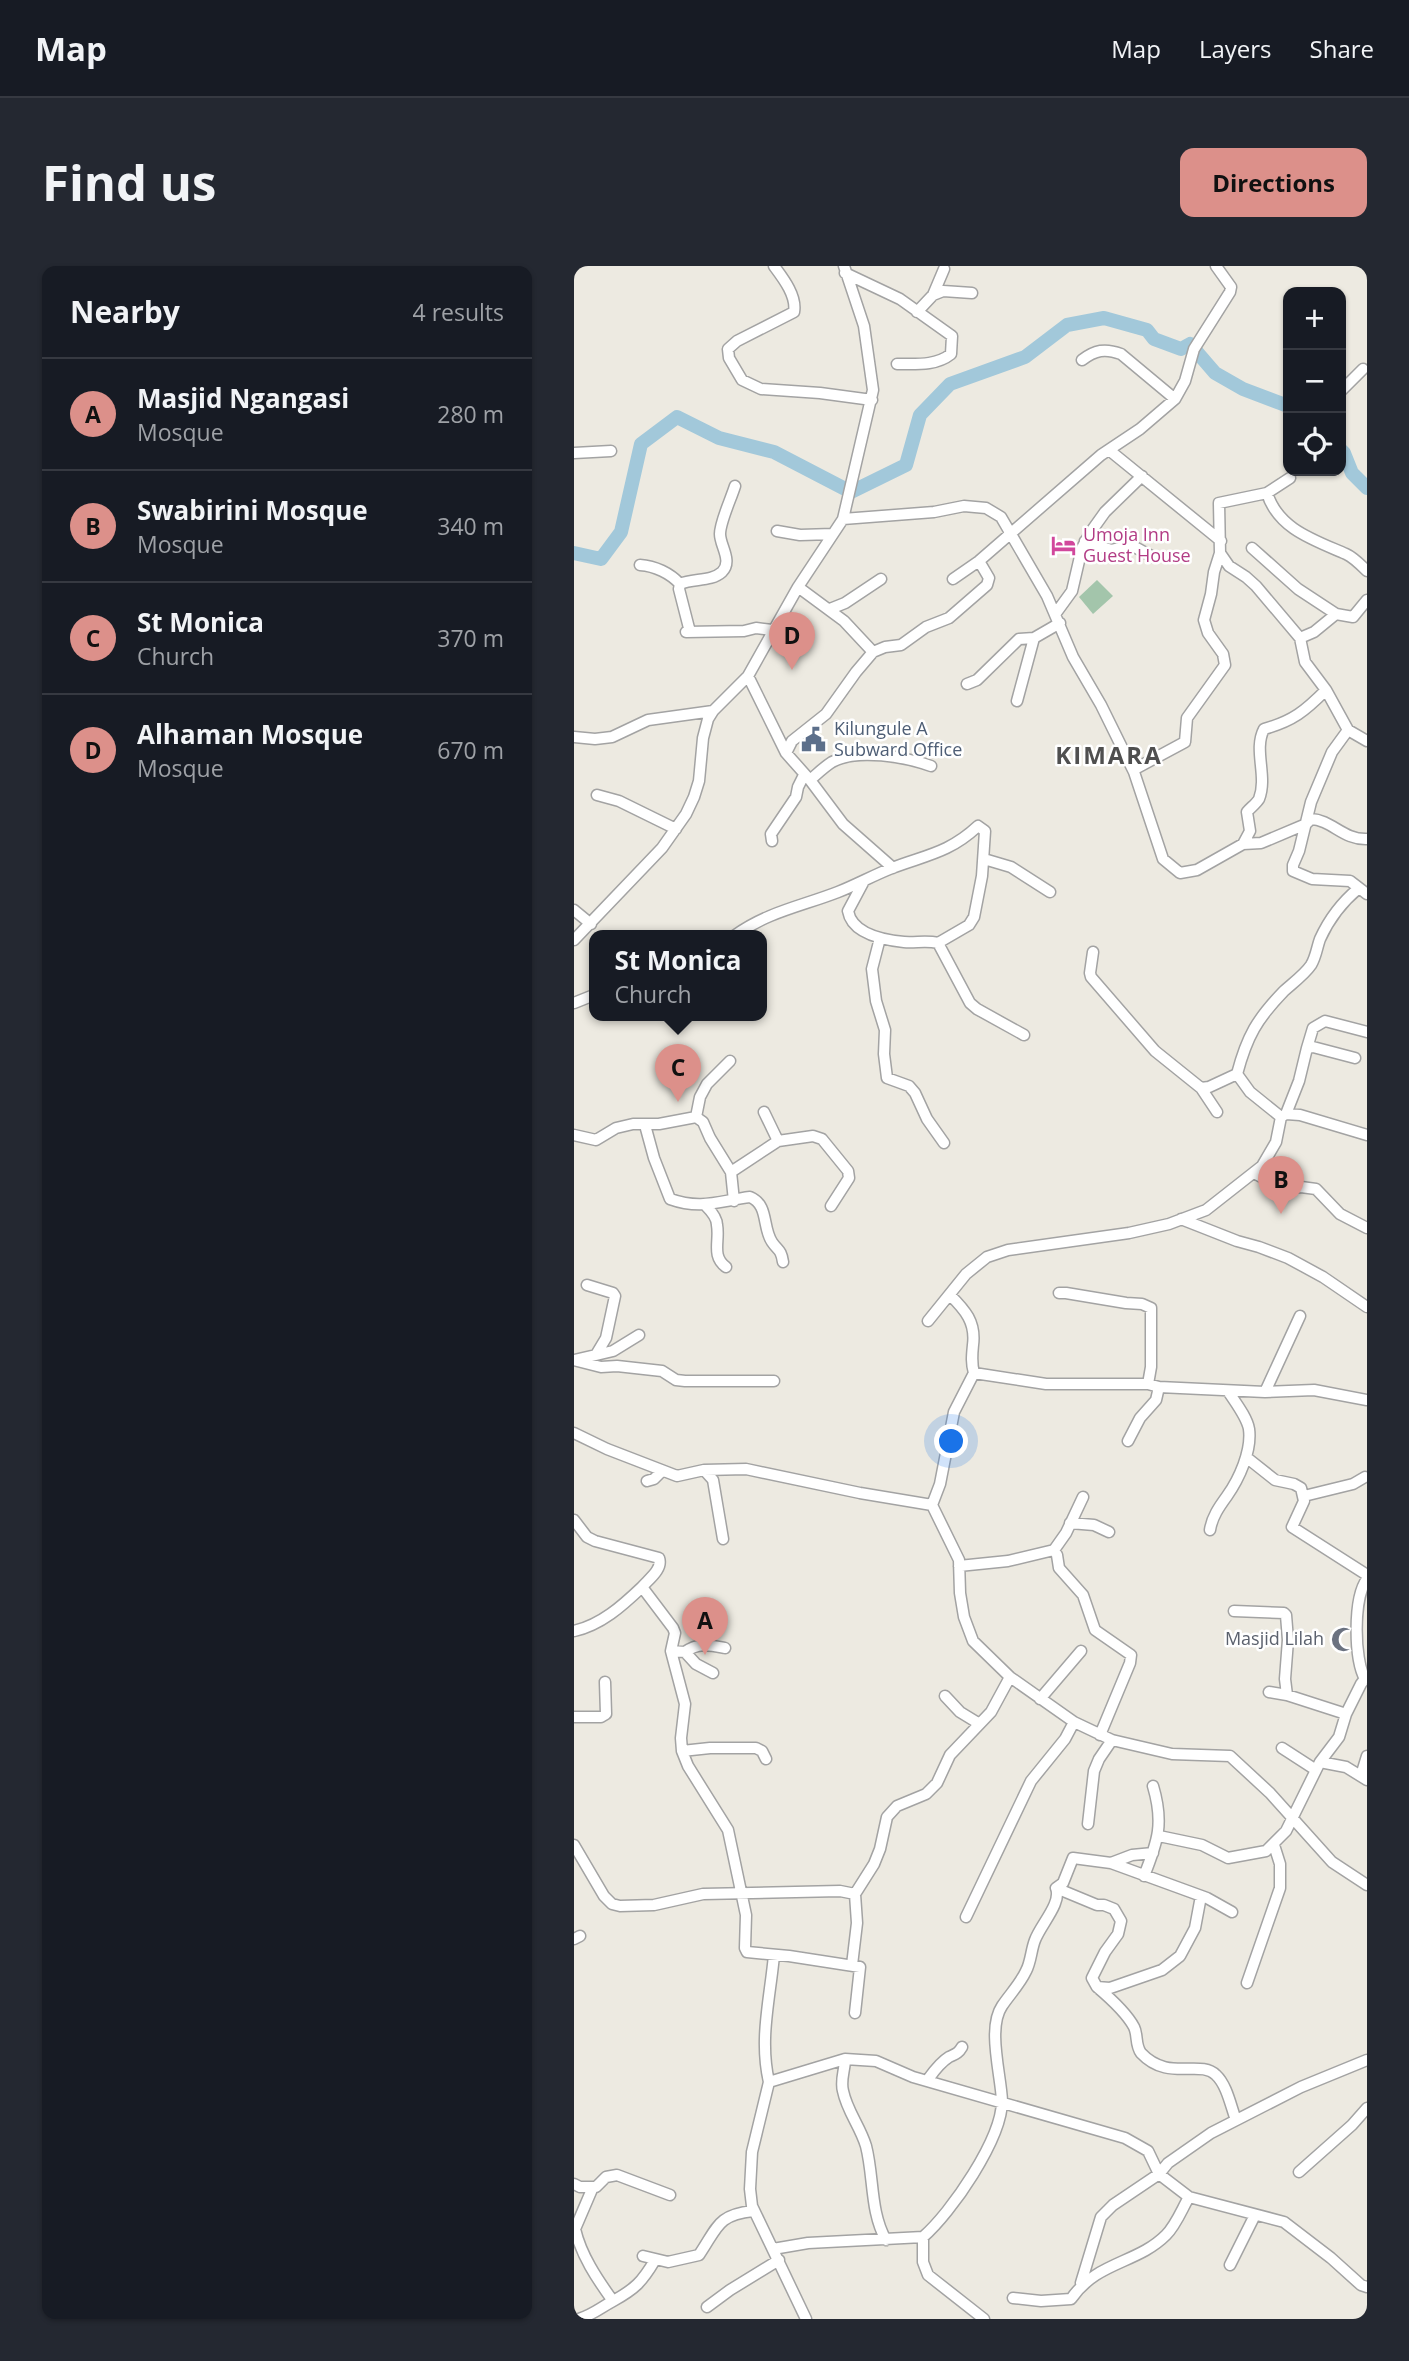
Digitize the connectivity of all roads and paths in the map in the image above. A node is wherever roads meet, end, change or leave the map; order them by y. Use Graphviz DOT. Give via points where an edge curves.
graph roads {
  1 [pos="774,266"];
  2 [pos="1216,266"];
  3 [pos="944,269"];
  4 [pos="845,270"];
  5 [pos="972,293"];
  6 [pos="933,295"];
  7 [pos="916,312"];
  8 [pos="1082,360"];
  9 [pos="897,364"];
  10 [pos="1363,369"];
  11 [pos="1346,386"];
  12 [pos="1175,398"];
  13 [pos="872,400"];
  14 [pos="1109,450"];
  15 [pos="611,451"];
  16 [pos="574,453"];
  17 [pos="1142,477"];
  18 [pos="1290,478"];
  19 [pos="735,486"];
  20 [pos="1267,493"];
  21 [pos="843,519"];
  22 [pos="777,531"];
  23 [pos="1011,531"];
  24 [pos="833,534"];
  25 [pos="1085,541"];
  26 [pos="1221,541"];
  27 [pos="1252,548"];
  28 [pos="1220,553"];
  29 [pos="1153,556"];
  30 [pos="979,561"];
  31 [pos="640,565"];
  32 [pos="1367,571"];
  33 [pos="881,579"];
  34 [pos="953,579"];
  35 [pos="680,584"];
  36 [pos="798,587"];
  37 [pos="1367,600"];
  38 [pos="830,610"];
  39 [pos="1336,614"];
  40 [pos="1058,618"];
  41 [pos="772,630"];
  42 [pos="1034,638"];
  43 [pos="1300,638"];
  44 [pos="873,652"];
  45 [pos="748,676"];
  46 [pos="967,684"];
  47 [pos="1326,690"];
  48 [pos="1017,701"];
  49 [pos="713,711"];
  50 [pos="1348,730"];
  51 [pos="574,737"];
  52 [pos="1367,741"];
  53 [pos="786,753"];
  54 [pos="931,766"];
  55 [pos="1133,770"];
  56 [pos="807,777"];
  57 [pos="597,795"];
  58 [pos="1306,824"];
  59 [pos="676,829"];
  60 [pos="1367,839"];
  61 [pos="772,841"];
  62 [pos="1243,844"];
  63 [pos="984,859"];
  64 [pos="893,868"];
  65 [pos="864,881"];
  66 [pos="1363,891"];
  67 [pos="1051,892"];
  68 [pos="574,910"];
  69 [pos="591,924"];
  70 [pos="745,930"];
  71 [pos="880,938"];
  72 [pos="574,940"];
  73 [pos="938,943"];
  74 [pos="1093,952"];
  75 [pos="1367,1032"];
  76 [pos="1024,1035"];
  77 [pos="1307,1048"];
  78 [pos="1355,1058"];
  79 [pos="730,1061"];
  80 [pos="1237,1074"];
  81 [pos="1201,1088"];
  82 [pos="764,1112"];
  83 [pos="1217,1112"];
  84 [pos="1284,1116"];
  85 [pos="696,1117"];
  86 [pos="645,1125"];
  87 [pos="574,1135"];
  88 [pos="1367,1135"];
  89 [pos="778,1141"];
  90 [pos="944,1143"];
  91 [pos="731,1172"];
  92 [pos="1254,1173"];
  93 [pos="734,1201"];
  94 [pos="706,1206"];
  95 [pos="831,1206"];
  96 [pos="1181,1219"];
  97 [pos="1367,1228"];
  98 [pos="783,1262"];
  99 [pos="726,1267"];
  100 [pos="587,1285"];
  101 [pos="1059,1293"];
  102 [pos="950,1294"];
  103 [pos="1367,1307"];
  104 [pos="1300,1316"];
  105 [pos="928,1321"];
  106 [pos="639,1335"];
  107 [pos="597,1353"];
  108 [pos="574,1360"];
  109 [pos="974,1373"];
  110 [pos="774,1381"];
  111 [pos="1153,1385"];
  112 [pos="1228,1391"];
  113 [pos="1265,1392"];
  114 [pos="1367,1400"];
  115 [pos="574,1433"];
  116 [pos="1128,1441"];
  117 [pos="1246,1457"];
  118 [pos="704,1470"];
  119 [pos="662,1471"];
  120 [pos="1365,1477"];
  121 [pos="647,1481"];
  122 [pos="1304,1496"];
  123 [pos="1083,1497"];
  124 [pos="932,1505"];
  125 [pos="574,1520"];
  126 [pos="1070,1523"];
  127 [pos="1210,1530"];
  128 [pos="1109,1532"];
  129 [pos="723,1539"];
  130 [pos="1054,1550"];
  131 [pos="959,1566"];
  132 [pos="1367,1577"];
  133 [pos="642,1587"];
  134 [pos="1234,1611"];
  135 [pos="574,1631"];
  136 [pos="725,1648"];
  137 [pos="671,1651"];
  138 [pos="1081,1651"];
  139 [pos="685,1652"];
  140 [pos="713,1673"];
  141 [pos="1010,1677"];
  142 [pos="1366,1678"];
  143 [pos="605,1682"];
  144 [pos="1269,1692"];
  145 [pos="1287,1695"];
  146 [pos="944,1696"];
  147 [pos="1040,1699"];
  148 [pos="1346,1714"];
  149 [pos="574,1717"];
  150 [pos="978,1723"];
  151 [pos="1074,1723"];
  152 [pos="1100,1735"];
  153 [pos="1112,1740"];
  154 [pos="1282,1748"];
  155 [pos="682,1751"];
  156 [pos="1367,1756"];
  157 [pos="766,1759"];
  158 [pos="1318,1766"];
  159 [pos="1365,1778"];
  160 [pos="1153,1786"];
  161 [pos="1293,1818"];
  162 [pos="1088,1824"];
  163 [pos="1159,1836"];
  164 [pos="1274,1844"];
  165 [pos="574,1845"];
  166 [pos="1153,1853"];
  167 [pos="1111,1863"];
  168 [pos="1144,1876"];
  169 [pos="1367,1885"];
  170 [pos="1056,1888"];
  171 [pos="741,1893"];
  172 [pos="855,1894"];
  173 [pos="1201,1896"];
  174 [pos="1232,1912"];
  175 [pos="966,1917"];
  176 [pos="774,1955"];
  177 [pos="852,1965"];
  178 [pos="1247,1983"];
  179 [pos="1097,1987"];
  180 [pos="855,2013"];
  181 [pos="962,2047"];
  182 [pos="845,2059"];
  183 [pos="1367,2060"];
  184 [pos="769,2082"];
  185 [pos="932,2082"];
  186 [pos="1002,2104"];
  187 [pos="1367,2108"];
  188 [pos="1236,2120"];
  189 [pos="1299,2172"];
  190 [pos="1159,2174"];
  191 [pos="574,2184"];
  192 [pos="593,2187"];
  193 [pos="670,2194"];
  194 [pos="1189,2197"];
  195 [pos="753,2211"];
  196 [pos="1255,2215"];
  197 [pos="923,2237"];
  198 [pos="886,2240"];
  199 [pos="773,2249"];
  200 [pos="643,2256"];
  201 [pos="655,2260"];
  202 [pos="779,2260"];
  203 [pos="1230,2264"];
  204 [pos="1082,2284"];
  205 [pos="1367,2287"];
  206 [pos="1013,2298"];
  207 [pos="613,2301"];
  208 [pos="707,2307"];
  209 [pos="579,2319"];
  210 [pos="806,2319"];
  211 [pos="984,2319"];
  1 -- 13 [label="street" via="795,309 728,349 742,380 761,389"];
  2 -- 12 [label="street" via="1230,292 1194,349 1185,382"];
  3 -- 6 [label="street"];
  4 -- 7 [label="street"];
  4 -- 13 [label="street" via="864,326"];
  5 -- 6 [label="street"];
  6 -- 7 [label="street"];
  7 -- 9 [label="street" via="952,336 951,354 925,364"];
  8 -- 12 [label="street" via="1100,350 1121,354"];
  10 -- 11 [label="street"];
  12 -- 14 [label="street"];
  13 -- 21 [label="street"];
  14 -- 17 [label="street"];
  14 -- 23 [label="street"];
  15 -- 16 [label="street"];
  17 -- 25 [label="street" via="1105,512"];
  17 -- 26 [label="street"];
  18 -- 20 [label="street"];
  19 -- 35 [label="street" via="720,533 726,566 710,578"];
  20 -- 26 [label="street" via="1219,503"];
  20 -- 32 [label="street" via="1289,526 1347,554"];
  21 -- 23 [label="street" via="977,507 1001,517"];
  21 -- 24 [label="street"];
  22 -- 24 [label="street"];
  23 -- 30 [label="street"];
  23 -- 40 [label="street"];
  24 -- 36 [label="street"];
  25 -- 29 [label="street" via="1111,550 1131,545"];
  25 -- 40 [label="street" via="1072,591"];
  26 -- 28 [label="street"];
  27 -- 39 [label="street" via="1298,589"];
  28 -- 43 [label="street" via="1229,566 1256,586"];
  28 -- 55 [label="street" via="1204,620 1225,665 1187,719 1185,742"];
  30 -- 34 [label="street"];
  30 -- 44 [label="street" via="989,581 957,613 901,645"];
  31 -- 35 [label="street" via="664,572"];
  33 -- 38 [label="street"];
  35 -- 41 [label="street" via="687,632"];
  36 -- 38 [label="street"];
  36 -- 41 [label="street"];
  37 -- 39 [label="street" via="1353,617"];
  38 -- 44 [label="street"];
  39 -- 43 [label="street"];
  40 -- 42 [label="street"];
  40 -- 55 [label="street" via="1073,657"];
  41 -- 45 [label="street"];
  42 -- 46 [label="street" via="1019,639 977,680"];
  42 -- 48 [label="street"];
  43 -- 47 [label="street" via="1306,662"];
  44 -- 53 [label="street"];
  45 -- 49 [label="street"];
  45 -- 53 [label="street"];
  47 -- 50 [label="street"];
  47 -- 62 [label="street" via="1286,723 1264,729 1260,736 1259,799 1247,812 1250,831"];
  49 -- 51 [label="street" via="648,720 612,737"];
  49 -- 59 [label="street" via="705,727 694,797"];
  50 -- 52 [label="street"];
  50 -- 58 [label="street" via="1332,752"];
  53 -- 56 [label="street"];
  54 -- 56 [label="street" via="905,758 856,756 833,762"];
  55 -- 62 [label="street" via="1163,859 1180,873 1191,873"];
  56 -- 61 [label="street" via="771,834"];
  56 -- 64 [label="street" via="843,824"];
  57 -- 59 [label="street"];
  58 -- 60 [label="street" via="1315,819 1352,839"];
  58 -- 62 [label="street" via="1261,843"];
  58 -- 66 [label="street" via="1293,871 1312,879 1350,881"];
  59 -- 69 [label="street"];
  63 -- 64 [label="street" via="985,831 978,826 940,852"];
  63 -- 67 [label="street" via="1011,867"];
  63 -- 73 [label="street" via="974,916 963,929"];
  64 -- 65 [label="street"];
  65 -- 70 [label="street" via="779,911"];
  65 -- 71 [label="street" via="848,915 861,929"];
  66 -- 80 [label="street" via="1345,899 1325,928 1311,965 1248,1035"];
  68 -- 69 [label="street"];
  69 -- 72 [label="street"];
  71 -- 73 [label="street"];
  71 -- 90 [label="street" via="872,970 885,1030 887,1078 909,1086"];
  73 -- 76 [label="street" via="970,1003"];
  74 -- 81 [label="street" via="1090,973 1102,991 1155,1051"];
  75 -- 77 [label="street" via="1325,1021 1313,1028"];
  77 -- 78 [label="street"];
  77 -- 84 [label="street"];
  79 -- 85 [label="street" via="707,1084"];
  80 -- 81 [label="street"];
  80 -- 84 [label="street" via="1250,1092"];
  81 -- 83 [label="street"];
  82 -- 89 [label="street"];
  84 -- 88 [label="street" via="1300,1115"];
  84 -- 92 [label="street" via="1276,1142"];
  85 -- 86 [label="street"];
  85 -- 91 [label="street"];
  86 -- 87 [label="street" via="616,1128 596,1140"];
  86 -- 94 [label="street" via="670,1199"];
  89 -- 91 [label="street"];
  89 -- 95 [label="street" via="813,1136 828,1145 849,1178"];
  91 -- 93 [label="street"];
  92 -- 96 [label="street" via="1206,1210"];
  92 -- 97 [label="street" via="1284,1189 1315,1189 1340,1214"];
  93 -- 94 [label="street"];
  93 -- 98 [label="street" via="750,1197 762,1206"];
  94 -- 99 [label="street" via="718,1223 716,1253"];
  96 -- 102 [label="street" via="1129,1233 987,1256"];
  96 -- 103 [label="street" via="1288,1258"];
  100 -- 107 [label="street" via="615,1296 606,1338"];
  101 -- 111 [label="street" via="1151,1308"];
  102 -- 105 [label="street"];
  102 -- 109 [label="street" via="974,1326"];
  104 -- 113 [label="street"];
  106 -- 107 [label="street" via="613,1350"];
  107 -- 108 [label="street"];
  108 -- 110 [label="street" via="601,1367 663,1371 685,1381"];
  109 -- 111 [label="street" via="1046,1384"];
  109 -- 124 [label="street" via="954,1412"];
  111 -- 112 [label="street"];
  111 -- 116 [label="street" via="1156,1400"];
  112 -- 113 [label="street"];
  112 -- 117 [label="street" via="1249,1427"];
  113 -- 114 [label="street" via="1314,1390"];
  115 -- 119 [label="street"];
  117 -- 122 [label="street" via="1275,1480 1301,1488"];
  117 -- 127 [label="street"];
  118 -- 119 [label="street" via="677,1476"];
  118 -- 124 [label="street" via="746,1469"];
  118 -- 129 [label="street" via="713,1480"];
  119 -- 121 [label="street"];
  120 -- 122 [label="street"];
  122 -- 132 [label="street" via="1292,1527"];
  123 -- 126 [label="street"];
  124 -- 131 [label="street"];
  125 -- 133 [label="street" via="595,1541 659,1558 660,1566"];
  126 -- 128 [label="street"];
  126 -- 130 [label="street"];
  130 -- 131 [label="street" via="1008,1562"];
  130 -- 152 [label="street" via="1059,1568 1083,1595 1095,1630 1131,1655"];
  131 -- 141 [label="street" via="962,1605 973,1641"];
  132 -- 142 [label="street" via="1357,1607 1359,1662"];
  133 -- 135 [label="street" via="610,1614"];
  133 -- 137 [label="street" via="673,1628"];
  134 -- 145 [label="street" via="1286,1615"];
  136 -- 139 [label="street" via="704,1644"];
  137 -- 139 [label="street"];
  137 -- 155 [label="street" via="685,1704"];
  138 -- 147 [label="street"];
  139 -- 140 [label="street"];
  141 -- 147 [label="street"];
  141 -- 150 [label="street" via="991,1712"];
  142 -- 148 [label="street"];
  143 -- 149 [label="street" via="606,1714"];
  144 -- 145 [label="street"];
  145 -- 148 [label="street"];
  146 -- 150 [label="street"];
  147 -- 151 [label="street"];
  148 -- 158 [label="street" via="1339,1737"];
  150 -- 172 [label="street" via="950,1755 937,1783 887,1817 874,1864"];
  151 -- 152 [label="street"];
  151 -- 175 [label="street" via="1031,1781"];
  152 -- 153 [label="street"];
  153 -- 161 [label="street" via="1172,1754 1230,1756"];
  153 -- 162 [label="street" via="1094,1771"];
  154 -- 158 [label="street"];
  155 -- 157 [label="street" via="756,1748"];
  155 -- 171 [label="street" via="728,1830"];
  156 -- 159 [label="street"];
  158 -- 159 [label="street" via="1346,1767"];
  158 -- 161 [label="street"];
  160 -- 163 [label="street"];
  161 -- 164 [label="street"];
  161 -- 169 [label="street" via="1332,1862"];
  163 -- 164 [label="street" via="1202,1845 1228,1858 1258,1854"];
  163 -- 166 [label="street"];
  164 -- 178 [label="street" via="1280,1888"];
  165 -- 171 [label="street" via="612,1904 654,1906 703,1894"];
  166 -- 167 [label="street"];
  166 -- 168 [label="street"];
  167 -- 168 [label="street"];
  167 -- 170 [label="street" via="1073,1858 1063,1883"];
  168 -- 173 [label="street"];
  170 -- 179 [label="street" via="1114,1909 1121,1921 1092,1978"];
  170 -- 186 [label="street" via="1056,1903 1033,1944 1028,1969 1000,2008 995,2030"];
  171 -- 172 [label="street"];
  171 -- 176 [label="street" via="747,1952"];
  172 -- 177 [label="street"];
  173 -- 174 [label="street"];
  173 -- 179 [label="street" via="1195,1928 1180,1956 1162,1969"];
  176 -- 177 [label="street"];
  176 -- 184 [label="street" via="764,2039"];
  177 -- 180 [label="street" via="860,1967"];
  179 -- 188 [label="street" via="1133,2025 1138,2050 1150,2061 1165,2069 1205,2069 1215,2074"];
  181 -- 185 [label="street" via="935,2070 929,2078"];
  182 -- 184 [label="street"];
  182 -- 185 [label="street" via="876,2061"];
  182 -- 198 [label="street" via="843,2092 865,2144 876,2216"];
  183 -- 188 [label="street"];
  184 -- 195 [label="street" via="750,2165"];
  185 -- 186 [label="street"];
  186 -- 190 [label="street" via="1125,2138 1148,2151"];
  186 -- 197 [label="street" via="984,2158"];
  187 -- 189 [label="street"];
  188 -- 190 [label="street" via="1168,2163"];
  190 -- 194 [label="street"];
  190 -- 204 [label="street" via="1101,2217"];
  191 -- 192 [label="street"];
  192 -- 193 [label="street" via="617,2175"];
  192 -- 207 [label="street" via="575,2229"];
  194 -- 196 [label="street"];
  194 -- 204 [label="street" via="1168,2234"];
  195 -- 199 [label="street"];
  195 -- 201 [label="street" via="725,2218 699,2255"];
  196 -- 203 [label="street"];
  196 -- 205 [label="street" via="1284,2222"];
  197 -- 198 [label="street"];
  197 -- 211 [label="street" via="928,2276"];
  198 -- 199 [label="street"];
  199 -- 202 [label="street"];
  200 -- 201 [label="street"];
  201 -- 207 [label="street" via="635,2288"];
  202 -- 208 [label="street"];
  202 -- 210 [label="street"];
  204 -- 206 [label="street" via="1071,2299 1063,2301"];
  207 -- 209 [label="street"];
}
